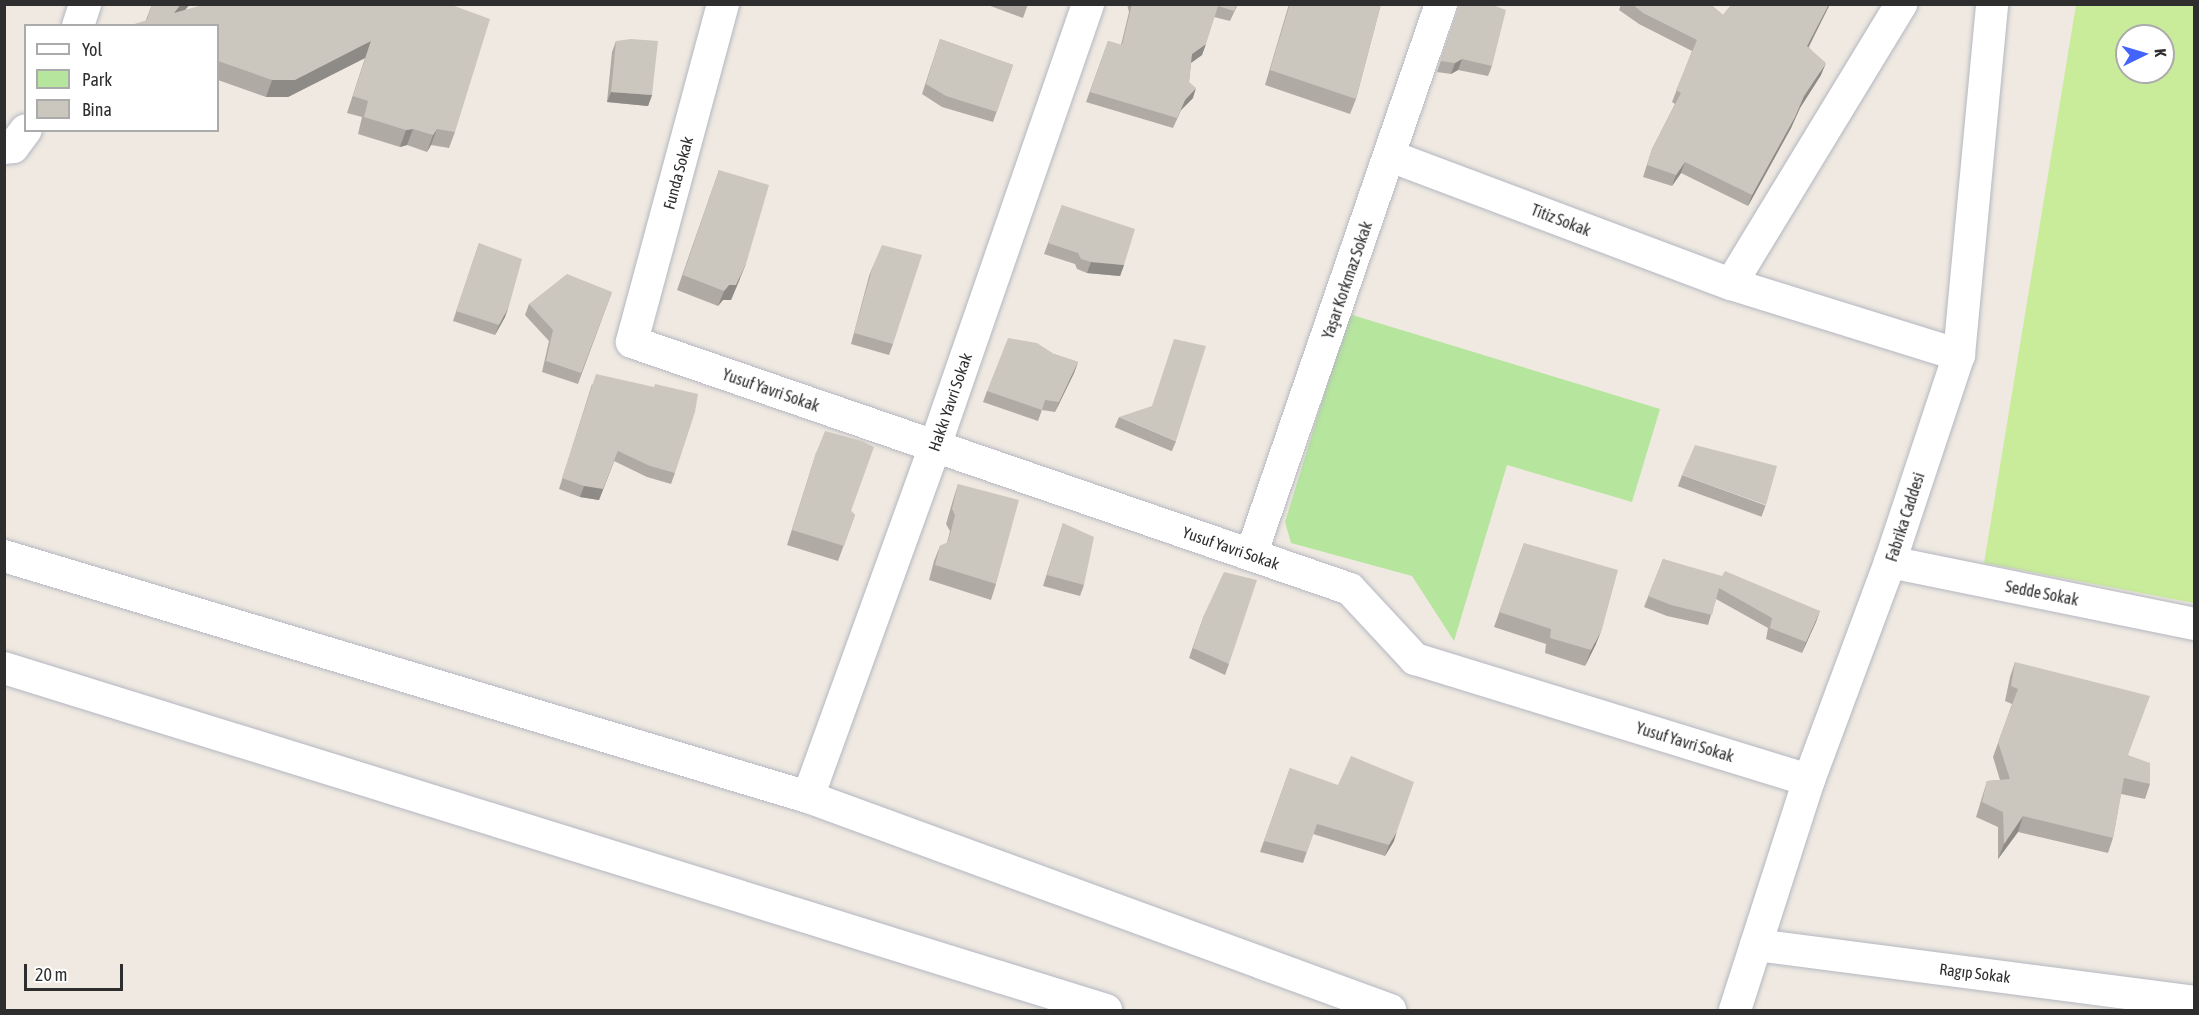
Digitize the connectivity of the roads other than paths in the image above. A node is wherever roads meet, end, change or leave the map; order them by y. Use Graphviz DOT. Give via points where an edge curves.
graph roads {
  1 [pos="85,4"];
  2 [pos="723,4"];
  3 [pos="1088,4"];
  4 [pos="1441,4"];
  5 [pos="1901,4"];
  6 [pos="1992,4"];
  7 [pos="79,24"];
  8 [pos="24,132"];
  9 [pos="4,148"];
  10 [pos="1390,156"];
  11 [pos="1731,284"];
  12 [pos="632,342"];
  13 [pos="1959,355"];
  14 [pos="934,446"];
  15 [pos="1251,555"];
  16 [pos="4,556"];
  17 [pos="1890,562"];
  18 [pos="2194,624"];
  19 [pos="4,668"];
  20 [pos="1809,780"];
  21 [pos="808,797"];
  22 [pos="1756,945"];
  23 [pos="2194,1002"];
  24 [pos="1106,1011"];
  25 [pos="1390,1011"];
  26 [pos="1735,1011"];
  1 -- 7 [label="street"];
  2 -- 12 [label="street, Funda Sokak"];
  3 -- 14 [label="street, Hakkı Yavri Sokak"];
  4 -- 10 [label="street, Yaşar Korkmaz Sokak"];
  5 -- 11 [label="street"];
  6 -- 13 [label="street, Fabrika Caddesi"];
  8 -- 9 [label="street" via="13,147"];
  10 -- 11 [label="street, Titiz Sokak"];
  10 -- 15 [label="street, Yaşar Korkmaz Sokak"];
  11 -- 13 [label="street, Titiz Sokak"];
  12 -- 14 [label="street, Yusuf Yavri Sokak"];
  13 -- 17 [label="street, Fabrika Caddesi"];
  14 -- 15 [label="street, Yusuf Yavri Sokak"];
  14 -- 21 [label="street, Hakkı Yavri Sokak"];
  15 -- 20 [label="street, Yusuf Yavri Sokak" via="1350,589 1415,659"];
  16 -- 21 [label="street"];
  17 -- 18 [label="street, Sedde Sokak"];
  17 -- 20 [label="street, Fabrika Caddesi"];
  19 -- 24 [label="street"];
  20 -- 22 [label="street, Fabrika Caddesi"];
  21 -- 25 [label="street"];
  22 -- 23 [label="street, Ragıp Sokak"];
  22 -- 26 [label="street, Fabrika Caddesi"];
}
